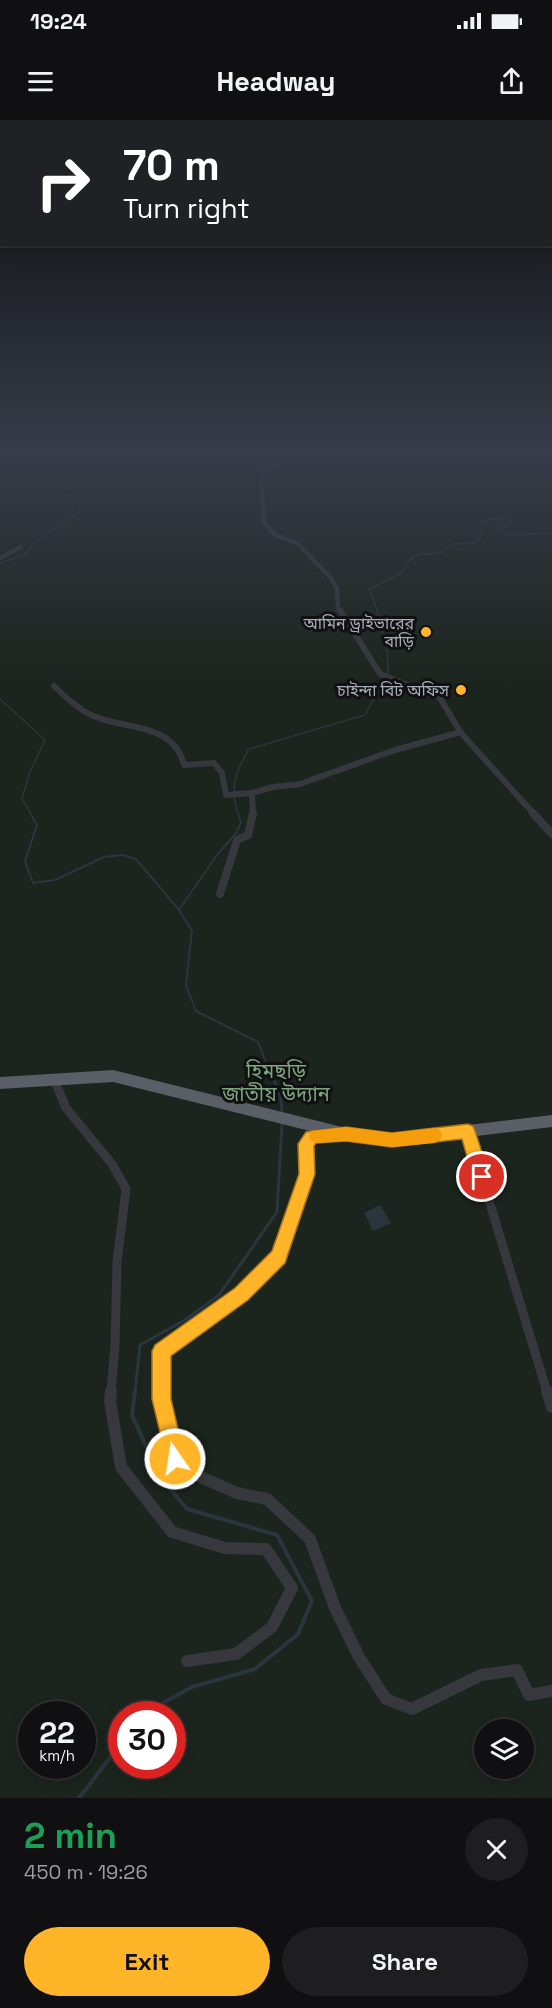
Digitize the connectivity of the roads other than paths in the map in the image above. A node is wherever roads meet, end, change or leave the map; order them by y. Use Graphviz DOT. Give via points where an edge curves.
graph roads {
  1 [pos="270,529"];
  2 [pos="21,548"];
  3 [pos="0,558"];
  4 [pos="54,686"];
  5 [pos="460,732"];
  6 [pos="252,793"];
  7 [pos="552,834"];
  8 [pos="220,894"];
  9 [pos="54,1079"];
  10 [pos="0,1083"];
  11 [pos="552,1121"];
  12 [pos="468,1131"];
  13 [pos="346,1134"];
  14 [pos="552,1407"];
  15 [pos="187,1661"];
  16 [pos="552,1691"];
  1 -- 5 [label="street" via="297,543 331,578 337,589 338,608 380,674 443,700"];
  2 -- 3 [label="street"];
  4 -- 6 [label="street" via="89,715 167,737 179,748 184,765 214,763 222,773 226,795"];
  5 -- 6 [label="street" via="300,784"];
  5 -- 7 [label="street"];
  6 -- 8 [label="street" via="253,818 248,835 237,840"];
  9 -- 10 [label="highway"];
  9 -- 13 [label="highway" via="113,1076"];
  9 -- 15 [label="street" via="66,1108 112,1164 126,1189 117,1262 110,1401 121,1467 172,1532 225,1548 266,1549 292,1588 272,1627 236,1653"];
  11 -- 12 [label="highway"];
  12 -- 13 [label="highway" via="392,1140"];
  12 -- 14 [label="street"];
  13 -- 16 [label="street" via="311,1137 306,1144 307,1174 279,1257 242,1294 161,1351 161,1399 175,1459 196,1475 267,1499 310,1539 335,1608 359,1657 386,1699 412,1709 481,1675 517,1670 529,1695"];
}
